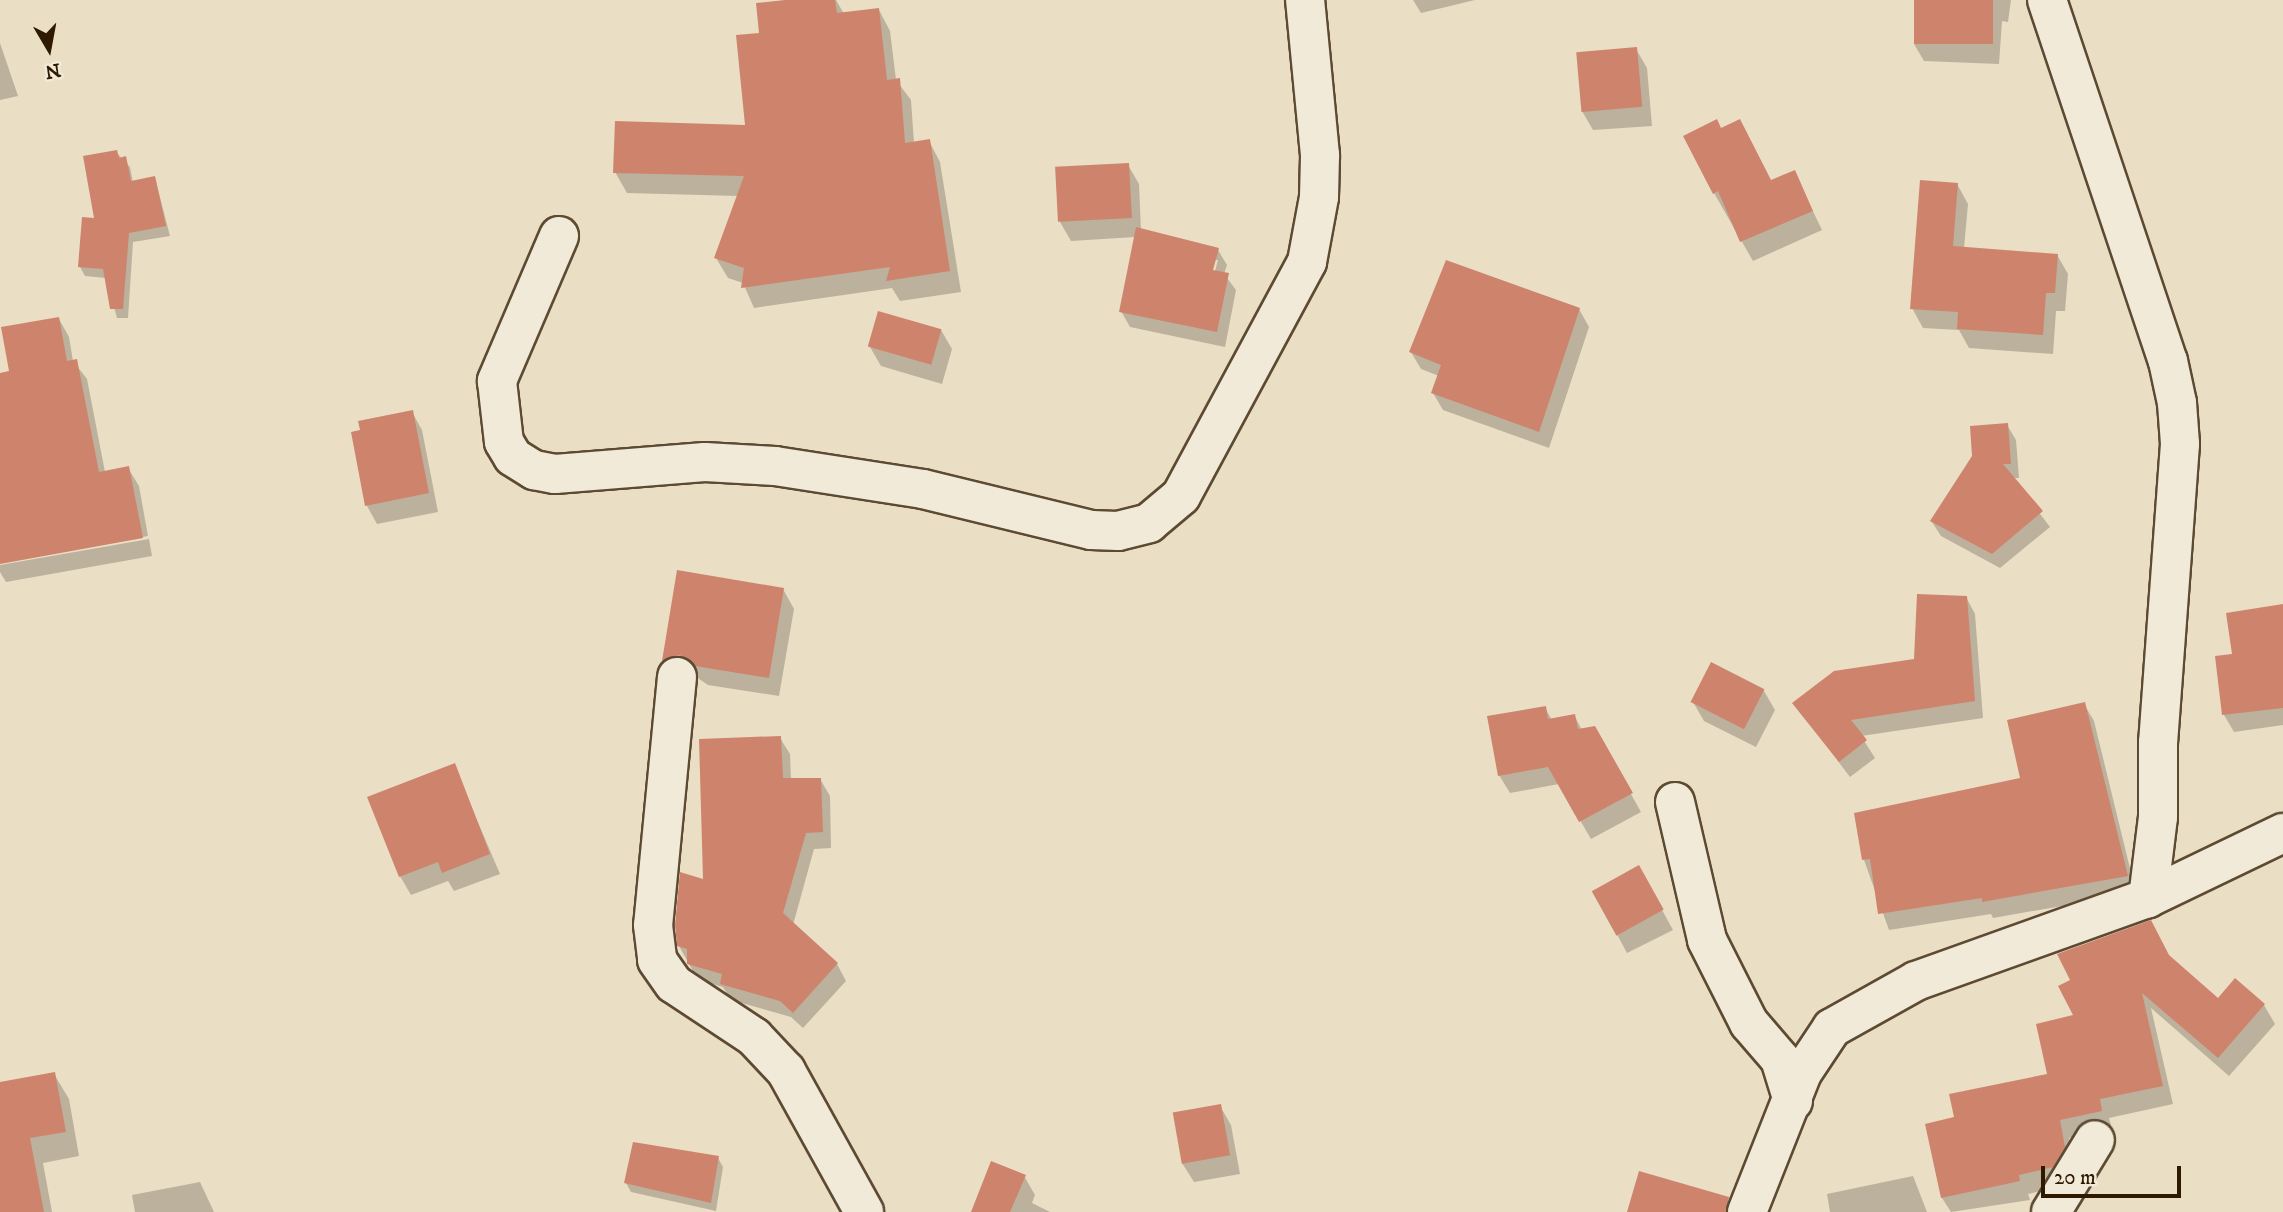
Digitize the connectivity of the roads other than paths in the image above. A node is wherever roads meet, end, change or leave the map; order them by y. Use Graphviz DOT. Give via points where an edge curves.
graph roads {
  1 [pos="1305,0"];
  2 [pos="2047,0"];
  3 [pos="559,236"];
  4 [pos="677,677"];
  5 [pos="1675,802"];
  6 [pos="2283,833"];
  7 [pos="2148,898"];
  8 [pos="1793,1101"];
  9 [pos="2095,1140"];
  10 [pos="864,1212"];
  11 [pos="1747,1212"];
  12 [pos="2051,1212"];
  1 -- 3 [label="street" via="1320,155 1320,198 1307,262 1181,496 1149,523 1118,531 1091,530 923,489 775,466 705,462 555,474 534,470 513,457 504,442 497,381"];
  2 -- 7 [label="street" via="2168,361 2177,403 2180,444 2158,743 2158,817"];
  4 -- 10 [label="street" via="653,925 657,960 674,984 754,1037 786,1071"];
  5 -- 8 [label="street" via="1707,940 1749,1023 1780,1059"];
  6 -- 7 [label="street"];
  7 -- 8 [label="street" via="1916,981 1863,1007 1832,1028 1812,1051"];
  8 -- 11 [label="street"];
  9 -- 12 [label="street"];
}
